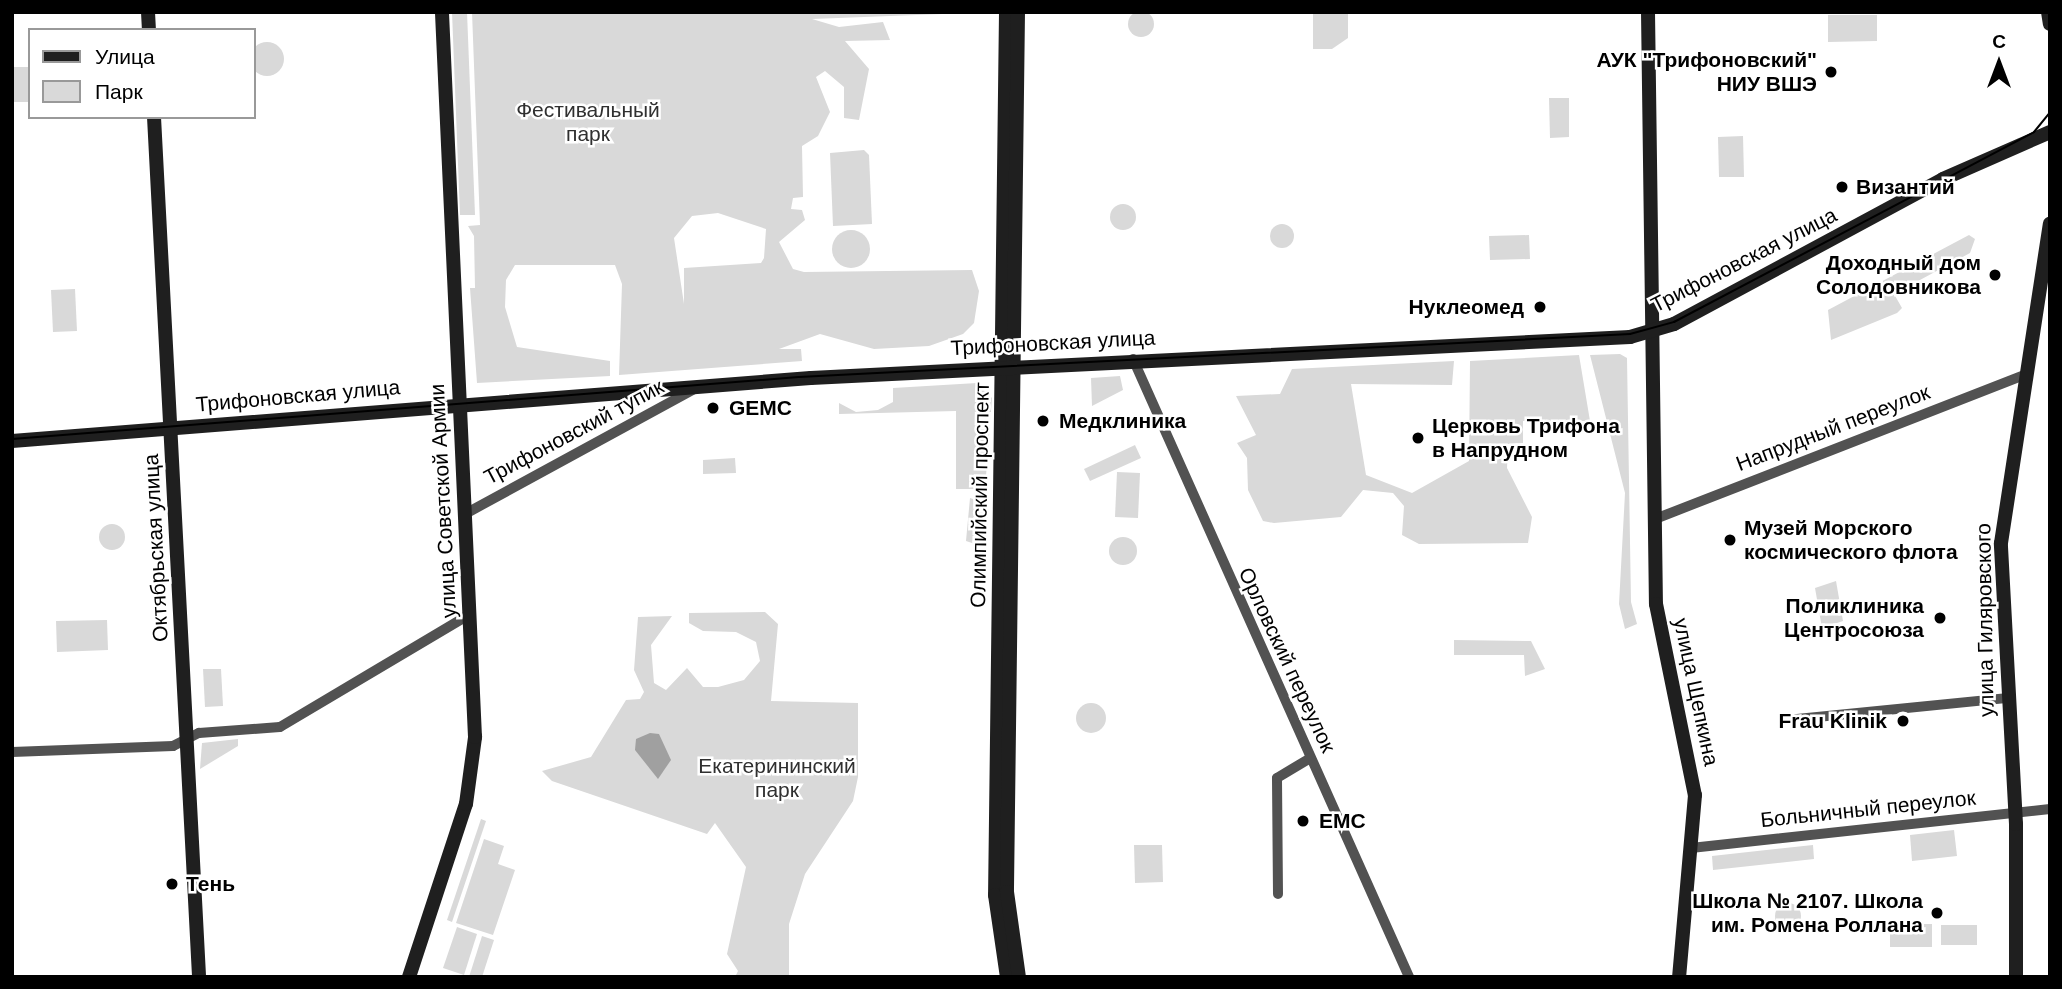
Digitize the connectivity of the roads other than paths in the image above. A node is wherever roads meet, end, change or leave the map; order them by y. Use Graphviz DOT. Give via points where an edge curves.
graph roads {
  1 [pos="442,12"];
  2 [pos="1006,12"];
  3 [pos="1018,12"];
  4 [pos="1648,12"];
  5 [pos="2048,12"];
  6 [pos="2050,24"];
  7 [pos="154,119"];
  8 [pos="2050,132"];
  9 [pos="2050,224"];
  10 [pos="1653,331"];
  11 [pos="1133,359"];
  12 [pos="1010,366"];
  13 [pos="2026,374"];
  14 [pos="702,385"];
  15 [pos="458,402"];
  16 [pos="170,428"];
  17 [pos="12,441"];
  18 [pos="465,514"];
  19 [pos="1654,519"];
  20 [pos="470,614"];
  21 [pos="2006,698"];
  22 [pos="1797,719"];
  23 [pos="188,739"];
  24 [pos="12,752"];
  25 [pos="1310,758"];
  26 [pos="2050,809"];
  27 [pos="2015,812"];
  28 [pos="1691,848"];
  29 [pos="1278,894"];
  30 [pos="200,977"];
  31 [pos="409,977"];
  32 [pos="1007,977"];
  33 [pos="1019,977"];
  34 [pos="1409,977"];
  35 [pos="1679,977"];
  36 [pos="2016,977"];
  1 -- 15 [label="street, улица Советской Армии"];
  2 -- 12 [label="street, Олимпийский проспект"];
  3 -- 12 [label="street, Олимпийский проспект"];
  4 -- 10 [label="street, улица Щепкина"];
  5 -- 6 [label="street"];
  7 -- 16 [label="street, Октябрьская улица"];
  8 -- 10 [label="street, Трифоновская улица" via="1947,178"];
  9 -- 13 [label="street, улица Гиляровского"];
  10 -- 11 [label="street, Трифоновская улица"];
  10 -- 19 [label="street, улица Щепкина"];
  11 -- 12 [label="street, Трифоновская улица"];
  11 -- 25 [label="street, Орловский переулок"];
  12 -- 14 [label="street, Трифоновская улица"];
  12 -- 32 [label="street, Олимпийский проспект" via="995,895"];
  12 -- 33 [label="street, Олимпийский проспект" via="1007,892"];
  13 -- 19 [label="street, Напрудный переулок"];
  13 -- 21 [label="street, улица Гиляровского" via="2001,543"];
  14 -- 15 [label="street, Трифоновская улица"];
  14 -- 18 [label="street, Трифоновский тупик"];
  15 -- 16 [label="street, Трифоновская улица"];
  15 -- 18 [label="street, улица Советской Армии"];
  16 -- 17 [label="street, Трифоновская улица"];
  16 -- 23 [label="street, Октябрьская улица"];
  18 -- 20 [label="street, улица Советской Армии"];
  19 -- 28 [label="street, улица Щепкина" via="1658,627 1694,785"];
  20 -- 23 [label="street" via="281,727 208,732"];
  20 -- 31 [label="street, улица Советской Армии" via="474,762"];
  21 -- 22 [label="street"];
  21 -- 27 [label="street, улица Гиляровского"];
  23 -- 24 [label="street" via="173,746"];
  23 -- 30 [label="street, Октябрьская улица"];
  25 -- 29 [label="street" via="1277,778"];
  25 -- 34 [label="street, Орловский переулок"];
  26 -- 27 [label="street, Больничный переулок"];
  27 -- 28 [label="street, Больничный переулок"];
  27 -- 36 [label="street, улица Гиляровского"];
  28 -- 35 [label="street, улица Щепкина"];
}
